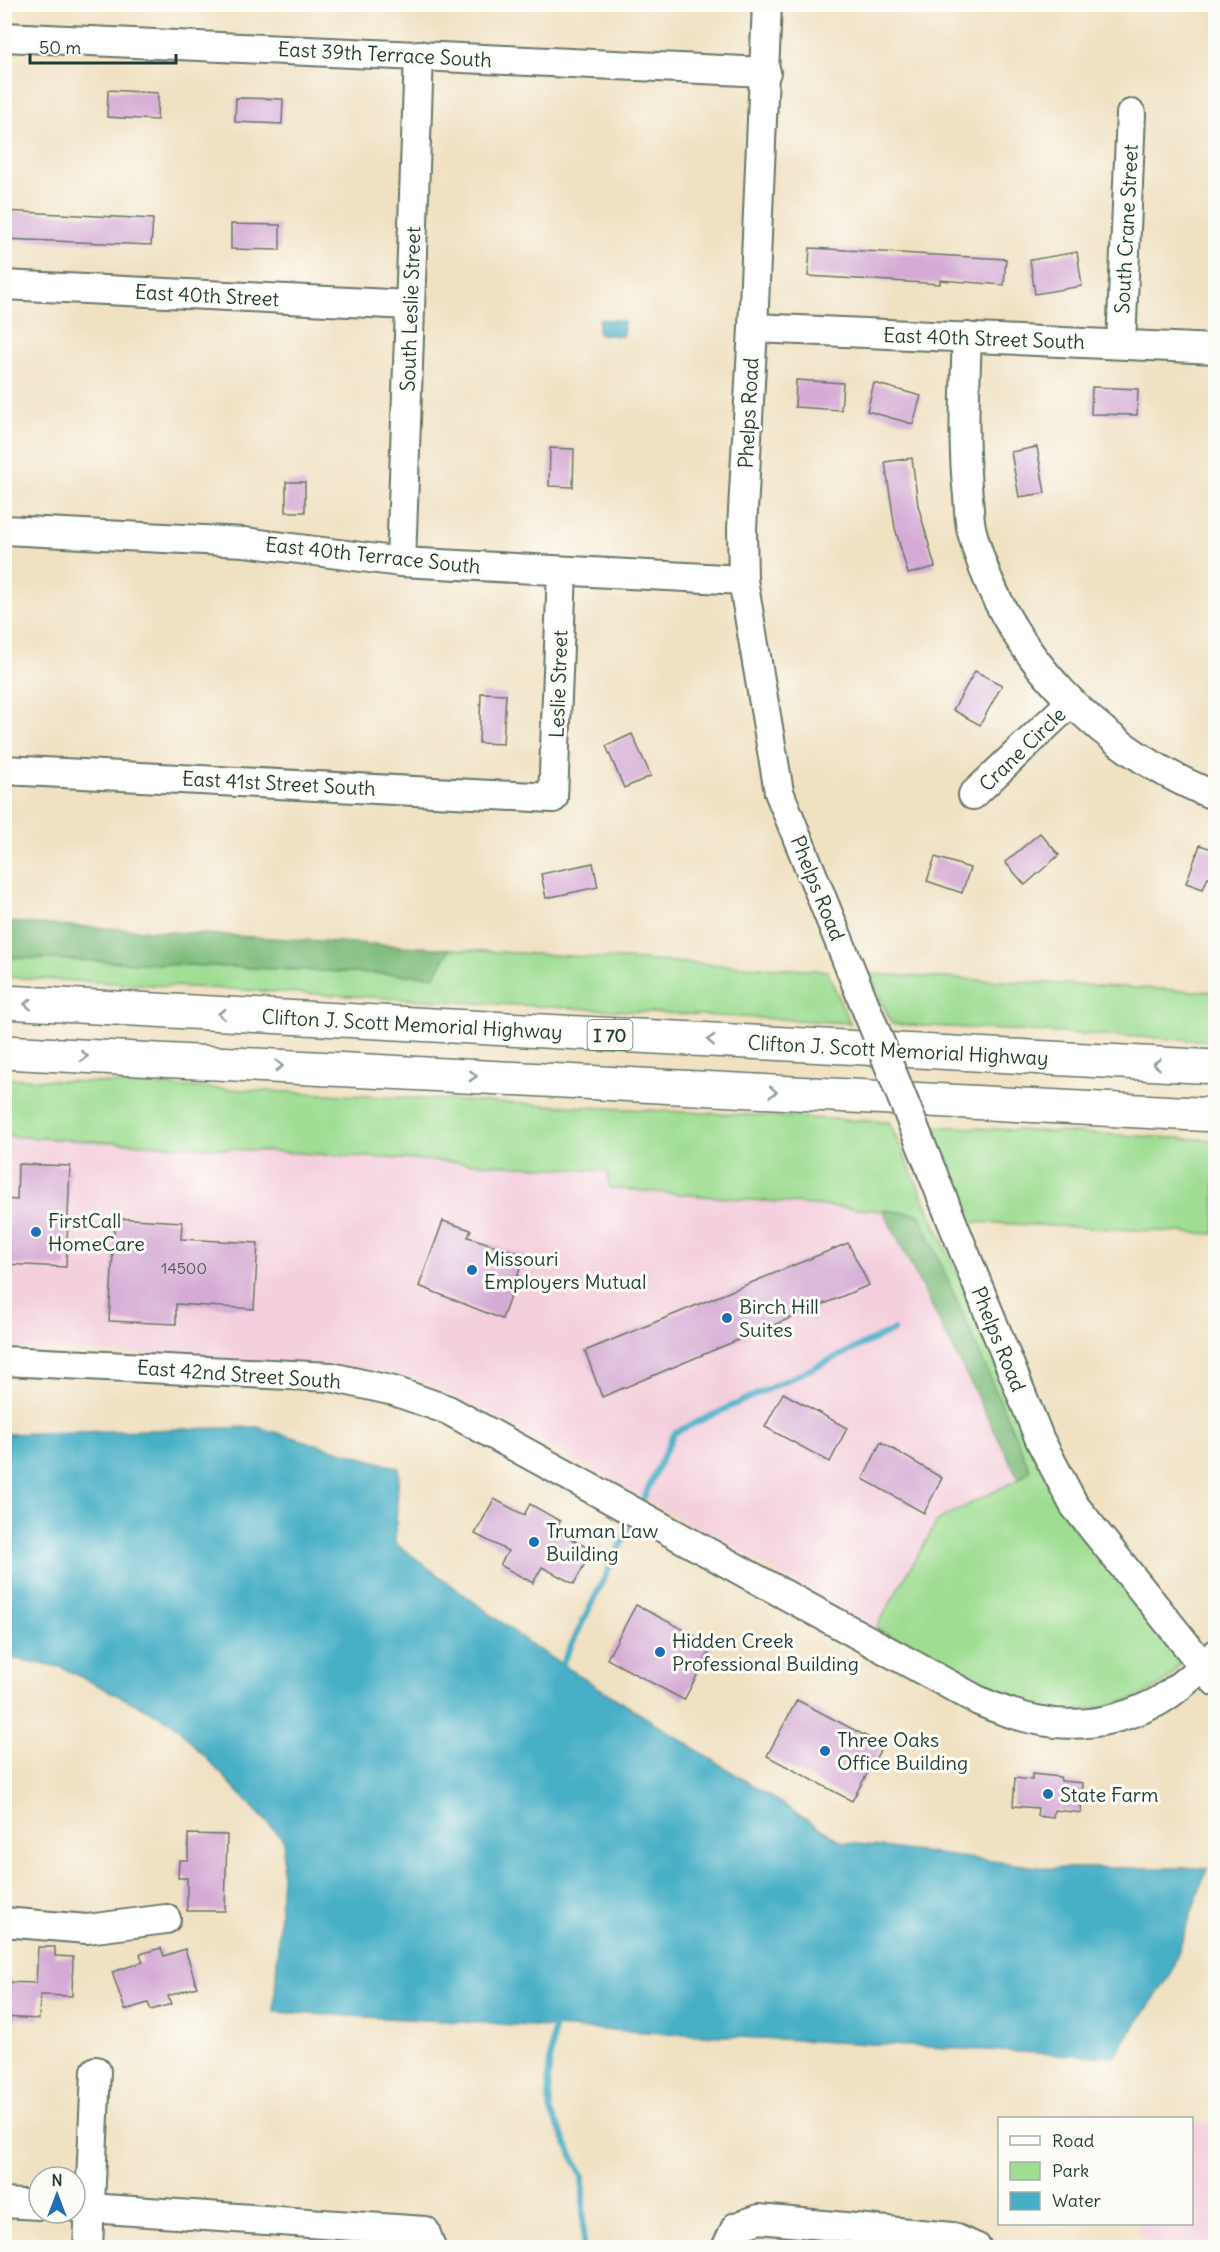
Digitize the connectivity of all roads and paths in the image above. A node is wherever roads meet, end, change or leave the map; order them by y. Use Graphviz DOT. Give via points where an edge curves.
graph roads {
  1 [pos="767,4"];
  2 [pos="4,36"];
  3 [pos="419,55"];
  4 [pos="766,72"];
  5 [pos="1131,114"];
  6 [pos="4,285"];
  7 [pos="410,305"];
  8 [pos="753,328"];
  9 [pos="967,337"];
  10 [pos="1121,344"];
  11 [pos="1215,349"];
  12 [pos="4,530"];
  13 [pos="401,562"];
  14 [pos="562,571"];
  15 [pos="742,580"];
  16 [pos="1071,702"];
  17 [pos="4,770"];
  18 [pos="972,795"];
  19 [pos="1215,796"];
  20 [pos="553,798"];
  21 [pos="4,1002"];
  22 [pos="4,1052"];
  23 [pos="1215,1067"];
  24 [pos="1215,1115"];
  25 [pos="4,1361"];
  26 [pos="1211,1667"];
  27 [pos="166,1919"];
  28 [pos="4,1922"];
  29 [pos="96,2071"];
  30 [pos="86,2165"];
  31 [pos="4,2203"];
  32 [pos="27,2204"];
  33 [pos="87,2208"];
  34 [pos="85,2225"];
  35 [pos="428,2239"];
  36 [pos="728,2242"];
  37 [pos="88,2247"];
  38 [pos="977,2247"];
  1 -- 4 [label="street, Phelps Road"];
  2 -- 3 [label="street, East 39th Terrace South"];
  3 -- 4 [label="street, East 39th Terrace South"];
  3 -- 7 [label="street, South Leslie Street"];
  4 -- 8 [label="street, Phelps Road"];
  5 -- 10 [label="street, South Crane Street"];
  6 -- 7 [label="street, East 40th Street"];
  7 -- 13 [label="street, South Leslie Street"];
  8 -- 9 [label="street, East 40th Street South"];
  8 -- 15 [label="street, Phelps Road"];
  9 -- 10 [label="street, East 40th Street South"];
  9 -- 16 [label="street" via="963,430 972,531 1006,615 1037,663"];
  10 -- 11 [label="street, East 40th Street South"];
  12 -- 13 [label="street, East 40th Terrace South" via="244,542"];
  13 -- 14 [label="street, East 40th Terrace South"];
  14 -- 15 [label="street, East 40th Terrace South"];
  14 -- 20 [label="street, Leslie Street"];
  15 -- 26 [label="street, Phelps Road, bridge" via="779,792 1040,1440 1074,1505"];
  16 -- 18 [label="street, Crane Circle"];
  16 -- 19 [label="street" via="1141,759"];
  17 -- 20 [label="street, East 41st Street South"];
  23 -- 21 [label="highway, Clifton J. Scott Memorial Highway / I 70, one-way"];
  22 -- 24 [label="highway, one-way"];
  25 -- 26 [label="street, East 42nd Street South" via="331,1377 394,1391 448,1410 1014,1717 1062,1725 1112,1720 1157,1702"];
  27 -- 28 [label="street" via="87,1929"];
  29 -- 30 [label="street"];
  31 -- 32 [label="street"];
  33 -- 35 [label="street"];
  34 -- 37 [label="street"];
  36 -- 38 [label="street" via="736,2227 759,2219 952,2237"];
}
